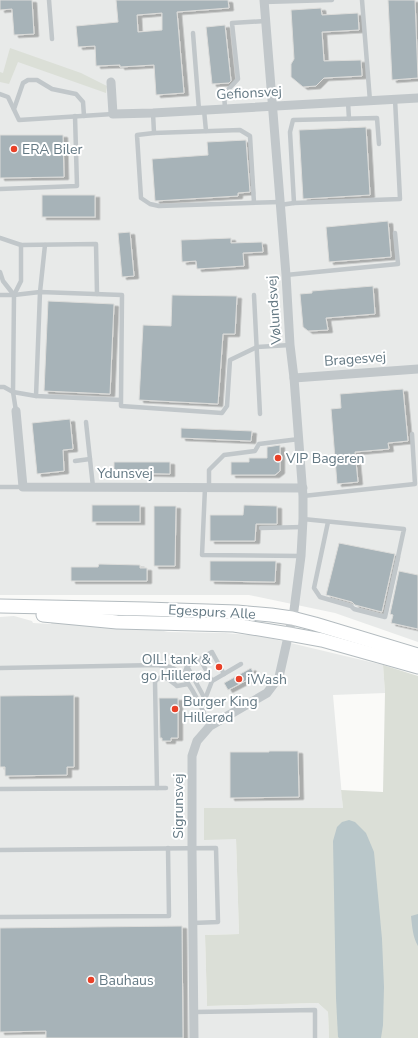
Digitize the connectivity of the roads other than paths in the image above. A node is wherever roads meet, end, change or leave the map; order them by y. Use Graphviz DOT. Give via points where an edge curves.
graph roads {
  1 [pos="49,0"];
  2 [pos="332,0"];
  3 [pos="362,0"];
  4 [pos="264,1"];
  5 [pos="265,21"];
  6 [pos="193,33"];
  7 [pos="52,39"];
  8 [pos="111,82"];
  9 [pos="0,94"];
  10 [pos="418,98"];
  11 [pos="395,99"];
  12 [pos="370,100"];
  13 [pos="348,102"];
  14 [pos="272,106"];
  15 [pos="225,108"];
  16 [pos="14,109"];
  17 [pos="201,110"];
  18 [pos="153,113"];
  19 [pos="113,114"];
  20 [pos="75,116"];
  21 [pos="84,116"];
  22 [pos="349,119"];
  23 [pos="206,131"];
  24 [pos="154,133"];
  25 [pos="379,144"];
  26 [pos="0,189"];
  27 [pos="254,203"];
  28 [pos="294,203"];
  29 [pos="280,204"];
  30 [pos="395,233"];
  31 [pos="0,238"];
  32 [pos="21,245"];
  33 [pos="45,245"];
  34 [pos="0,272"];
  35 [pos="286,275"];
  36 [pos="40,292"];
  37 [pos="97,294"];
  38 [pos="0,295"];
  39 [pos="14,295"];
  40 [pos="254,295"];
  41 [pos="290,345"];
  42 [pos="257,347"];
  43 [pos="418,369"];
  44 [pos="294,378"];
  45 [pos="0,387"];
  46 [pos="13,392"];
  47 [pos="36,396"];
  48 [pos="121,400"];
  49 [pos="16,411"];
  50 [pos="260,414"];
  51 [pos="86,422"];
  52 [pos="412,434"];
  53 [pos="299,440"];
  54 [pos="90,460"];
  55 [pos="75,461"];
  56 [pos="0,487"];
  57 [pos="23,487"];
  58 [pos="93,487"];
  59 [pos="207,488"];
  60 [pos="303,492"];
  61 [pos="328,522"];
  62 [pos="303,523"];
  63 [pos="261,528"];
  64 [pos="301,556"];
  65 [pos="0,606"];
  66 [pos="0,612"];
  67 [pos="292,618"];
  68 [pos="289,634"];
  69 [pos="418,655"];
  70 [pos="200,659"];
  71 [pos="241,664"];
  72 [pos="187,666"];
  73 [pos="418,667"];
  74 [pos="0,668"];
  75 [pos="224,674"];
  76 [pos="184,676"];
  77 [pos="212,681"];
  78 [pos="188,684"];
  79 [pos="205,699"];
  80 [pos="202,707"];
  81 [pos="210,726"];
  82 [pos="0,788"];
  83 [pos="157,788"];
  84 [pos="166,788"];
  85 [pos="168,848"];
  86 [pos="192,848"];
  87 [pos="0,850"];
  88 [pos="0,917"];
  89 [pos="193,923"];
  90 [pos="194,1012"];
  91 [pos="194,1038"];
  92 [pos="315,1038"];
  1 -- 7 [label="lane"];
  2 -- 4 [label="lane"];
  3 -- 12 [label="lane"];
  4 -- 5 [label="street, Vølundsvej"];
  5 -- 14 [label="street, Vølundsvej"];
  5 -- 15 [label="lane" via="232,23 238,79 224,94"];
  6 -- 17 [label="lane"];
  8 -- 19 [label="street"];
  9 -- 16 [label="lane" via="8,97"];
  10 -- 11 [label="street, Gefionsvej"];
  11 -- 12 [label="street, Gefionsvej"];
  11 -- 28 [label="lane" via="400,199"];
  12 -- 13 [label="street, Gefionsvej"];
  13 -- 14 [label="street, Gefionsvej"];
  13 -- 22 [label="lane"];
  14 -- 15 [label="street, Gefionsvej"];
  14 -- 29 [label="street, Vølundsvej"];
  15 -- 17 [label="street, Gefionsvej"];
  16 -- 20 [label="lane" via="19,120"];
  16 -- 21 [label="lane" via="23,84 28,80 37,80 52,88 76,94 83,102"];
  17 -- 18 [label="street, Gefionsvej"];
  17 -- 23 [label="lane"];
  18 -- 19 [label="street, Gefionsvej"];
  18 -- 24 [label="lane"];
  19 -- 21 [label="lane"];
  20 -- 21 [label="lane"];
  20 -- 26 [label="lane" via="77,186"];
  22 -- 25 [label="lane" via="377,118"];
  22 -- 28 [label="lane" via="293,120 290,132"];
  23 -- 24 [label="lane"];
  23 -- 27 [label="lane" via="240,130 250,136"];
  24 -- 27 [label="lane" via="137,134 142,198 150,204 159,206"];
  27 -- 29 [label="lane"];
  28 -- 29 [label="lane"];
  29 -- 35 [label="street, Vølundsvej"];
  30 -- 35 [label="lane" via="398,264"];
  31 -- 32 [label="lane"];
  32 -- 33 [label="lane"];
  32 -- 39 [label="lane" via="21,281"];
  33 -- 36 [label="lane"];
  33 -- 37 [label="lane" via="96,244"];
  34 -- 39 [label="lane" via="3,281"];
  35 -- 41 [label="street, Vølundsvej"];
  36 -- 37 [label="lane"];
  36 -- 39 [label="lane"];
  36 -- 47 [label="lane"];
  37 -- 48 [label="lane" via="122,295"];
  38 -- 39 [label="lane"];
  39 -- 46 [label="lane"];
  40 -- 42 [label="lane"];
  41 -- 42 [label="lane"];
  41 -- 44 [label="street, Vølundsvej"];
  42 -- 48 [label="lane" via="230,360 227,406 222,412 121,406"];
  42 -- 50 [label="lane"];
  43 -- 44 [label="street, Bragesvej"];
  44 -- 53 [label="street, Vølundsvej"];
  45 -- 46 [label="lane"];
  46 -- 47 [label="lane"];
  46 -- 49 [label="lane"];
  47 -- 48 [label="lane"];
  49 -- 57 [label="street"];
  51 -- 54 [label="lane"];
  52 -- 60 [label="lane" via="415,484"];
  53 -- 59 [label="lane" via="259,444 255,451 224,454 209,470"];
  53 -- 60 [label="street, Vølundsvej"];
  54 -- 55 [label="lane"];
  54 -- 58 [label="lane"];
  56 -- 57 [label="lane"];
  57 -- 58 [label="street, Ydunsvej"];
  58 -- 59 [label="street, Ydunsvej"];
  59 -- 60 [label="street, Ydunsvej"];
  59 -- 64 [label="lane" via="202,555"];
  60 -- 62 [label="street, Vølundsvej"];
  61 -- 61 [label="lane" via="404,530 385,617 320,597 314,588"];
  61 -- 62 [label="lane"];
  62 -- 63 [label="lane"];
  62 -- 64 [label="street, Vølundsvej"];
  64 -- 67 [label="street, Vølundsvej"];
  65 -- 67 [label="street, Egespurs Alle" via="237,612"];
  66 -- 68 [label="street, Egespurs Alle" via="24,612 117,622 234,625"];
  67 -- 68 [label="street, Sigrunsvej"];
  67 -- 69 [label="street, Egespurs Alle"];
  68 -- 73 [label="street, Egespurs Alle" via="322,640"];
  68 -- 81 [label="street, Sigrunsvej" via="279,677 267,692"];
  70 -- 72 [label="lane"];
  70 -- 75 [label="lane" via="212,652"];
  70 -- 77 [label="lane"];
  71 -- 75 [label="lane"];
  72 -- 76 [label="lane"];
  72 -- 79 [label="lane"];
  74 -- 76 [label="lane" via="166,666 174,668"];
  75 -- 77 [label="lane"];
  76 -- 78 [label="lane"];
  77 -- 79 [label="lane"];
  78 -- 80 [label="lane"];
  78 -- 83 [label="lane" via="177,686 163,677 156,680"];
  79 -- 80 [label="lane"];
  80 -- 81 [label="lane"];
  81 -- 86 [label="street, Sigrunsvej" via="197,741 192,756"];
  82 -- 83 [label="lane"];
  83 -- 84 [label="lane"];
  85 -- 86 [label="lane"];
  85 -- 87 [label="lane"];
  85 -- 88 [label="lane" via="168,916"];
  86 -- 89 [label="street, Sigrunsvej"];
  86 -- 89 [label="lane" via="216,848 218,922"];
  89 -- 90 [label="street, Sigrunsvej"];
  90 -- 91 [label="street, Sigrunsvej"];
  90 -- 92 [label="lane" via="315,1010"];
}
